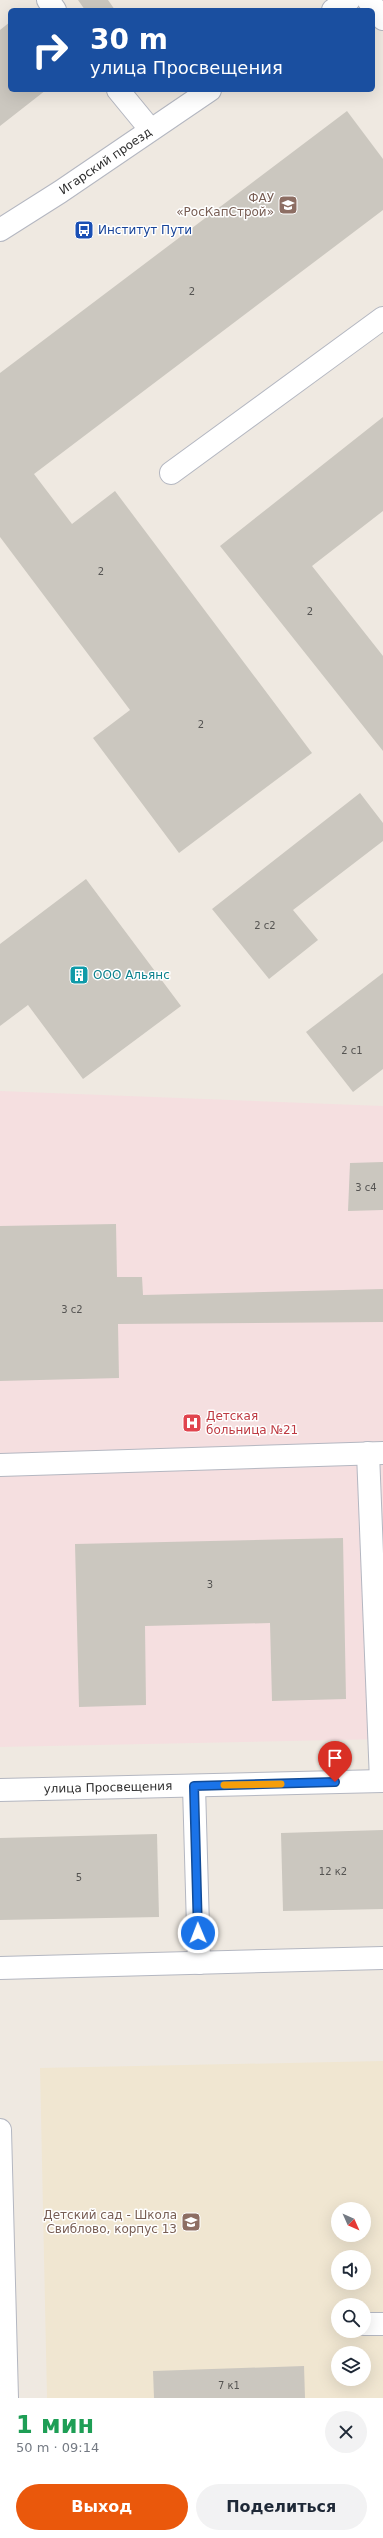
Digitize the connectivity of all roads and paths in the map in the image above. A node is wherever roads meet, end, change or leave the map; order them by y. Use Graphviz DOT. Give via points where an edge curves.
graph roads {
  1 [pos="349,0"];
  2 [pos="368,0"];
  3 [pos="337,8"];
  4 [pos="374,8"];
  5 [pos="375,9"];
  6 [pos="383,19"];
  7 [pos="120,92"];
  8 [pos="203,92"];
  9 [pos="150,129"];
  10 [pos="0,230"];
  11 [pos="383,318"];
  12 [pos="171,473"];
  13 [pos="375,1453"];
  14 [pos="0,1465"];
  15 [pos="382,1781"];
  16 [pos="194,1786"];
  17 [pos="0,1790"];
  18 [pos="383,1958"];
  19 [pos="199,1963"];
  20 [pos="0,1968"];
  21 [pos="0,2130"];
  22 [pos="1,2190"];
  23 [pos="371,2324"];
  24 [pos="383,2324"];
  25 [pos="7,2398"];
  1 -- 3 [label="street"];
  2 -- 4 [label="street"];
  5 -- 6 [label="street"];
  7 -- 9 [label="street"];
  8 -- 9 [label="street, Игарский проезд"];
  9 -- 10 [label="street, Игарский проезд"];
  11 -- 12 [label="street"];
  13 -- 14 [label="street"];
  13 -- 15 [label="street"];
  15 -- 16 [label="street, улица Просвещения"];
  16 -- 17 [label="street, улица Просвещения"];
  16 -- 19 [label="street"];
  18 -- 19 [label="street"];
  19 -- 20 [label="street"];
  21 -- 22 [label="street"];
  22 -- 25 [label="street"];
  23 -- 24 [label="street"];
}
